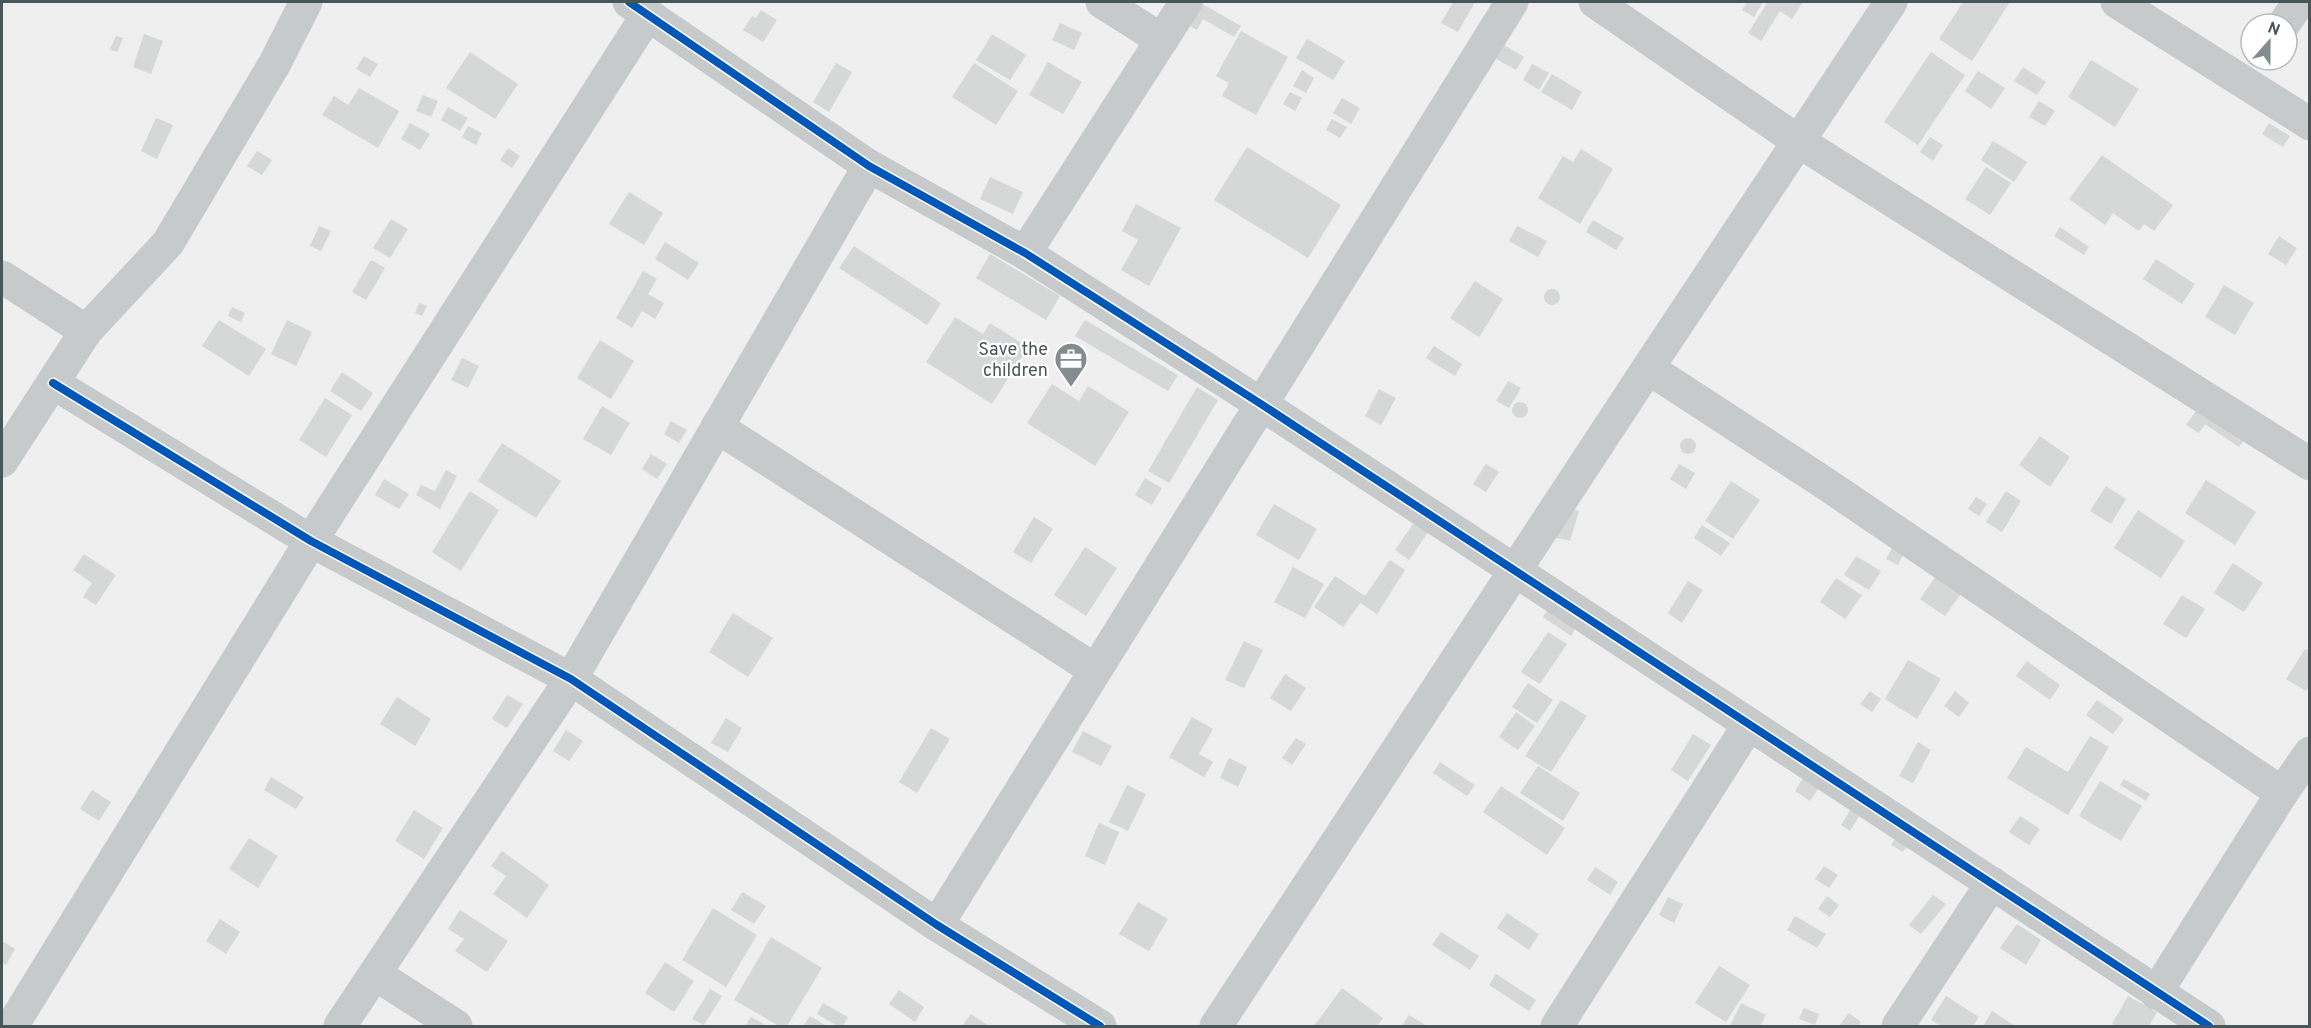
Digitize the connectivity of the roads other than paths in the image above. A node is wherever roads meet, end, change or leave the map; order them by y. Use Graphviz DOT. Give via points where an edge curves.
graph roads {
  1 [pos="306,2"];
  2 [pos="1102,2"];
  3 [pos="1186,2"];
  4 [pos="1512,2"];
  5 [pos="1595,2"];
  6 [pos="1891,2"];
  7 [pos="2117,2"];
  8 [pos="639,8"];
  9 [pos="1162,40"];
  10 [pos="2239,65"];
  11 [pos="2252,72"];
  12 [pos="2310,124"];
  13 [pos="1798,141"];
  14 [pos="869,166"];
  15 [pos="1025,253"];
  16 [pos="2,277"];
  17 [pos="86,331"];
  18 [pos="1647,368"];
  19 [pos="52,383"];
  20 [pos="1261,404"];
  21 [pos="717,427"];
  22 [pos="2,461"];
  23 [pos="2310,464"];
  24 [pos="311,541"];
  25 [pos="1515,570"];
  26 [pos="1095,670"];
  27 [pos="571,679"];
  28 [pos="1748,726"];
  29 [pos="2310,753"];
  30 [pos="2282,793"];
  31 [pos="1992,883"];
  32 [pos="937,925"];
  33 [pos="375,974"];
  34 [pos="2156,993"];
  35 [pos="12,1026"];
  36 [pos="340,1026"];
  37 [pos="456,1026"];
  38 [pos="1100,1026"];
  39 [pos="1216,1026"];
  40 [pos="1557,1026"];
  41 [pos="1898,1026"];
  42 [pos="2209,1026"];
  1 -- 17 [label="street" via="275,63 168,243"];
  2 -- 9 [label="street"];
  3 -- 9 [label="street"];
  4 -- 20 [label="street"];
  5 -- 13 [label="street"];
  6 -- 13 [label="street"];
  7 -- 10 [label="street"];
  8 -- 14 [label="street"];
  8 -- 24 [label="street"];
  9 -- 15 [label="street"];
  11 -- 12 [label="street"];
  13 -- 18 [label="street"];
  13 -- 23 [label="street"];
  14 -- 15 [label="street"];
  14 -- 21 [label="street"];
  15 -- 20 [label="street"];
  16 -- 17 [label="street"];
  17 -- 19 [label="street"];
  18 -- 25 [label="street"];
  18 -- 30 [label="street"];
  19 -- 22 [label="street"];
  19 -- 24 [label="street"];
  20 -- 25 [label="street"];
  20 -- 26 [label="street"];
  21 -- 26 [label="street"];
  21 -- 27 [label="street"];
  24 -- 27 [label="street"];
  24 -- 35 [label="street"];
  25 -- 28 [label="street"];
  25 -- 39 [label="street"];
  26 -- 32 [label="street"];
  27 -- 32 [label="street"];
  27 -- 33 [label="street"];
  28 -- 31 [label="street"];
  28 -- 40 [label="street"];
  29 -- 30 [label="street"];
  30 -- 34 [label="street"];
  31 -- 34 [label="street"];
  31 -- 41 [label="street"];
  32 -- 38 [label="street"];
  33 -- 36 [label="street"];
  33 -- 37 [label="street"];
  34 -- 42 [label="street"];
}
